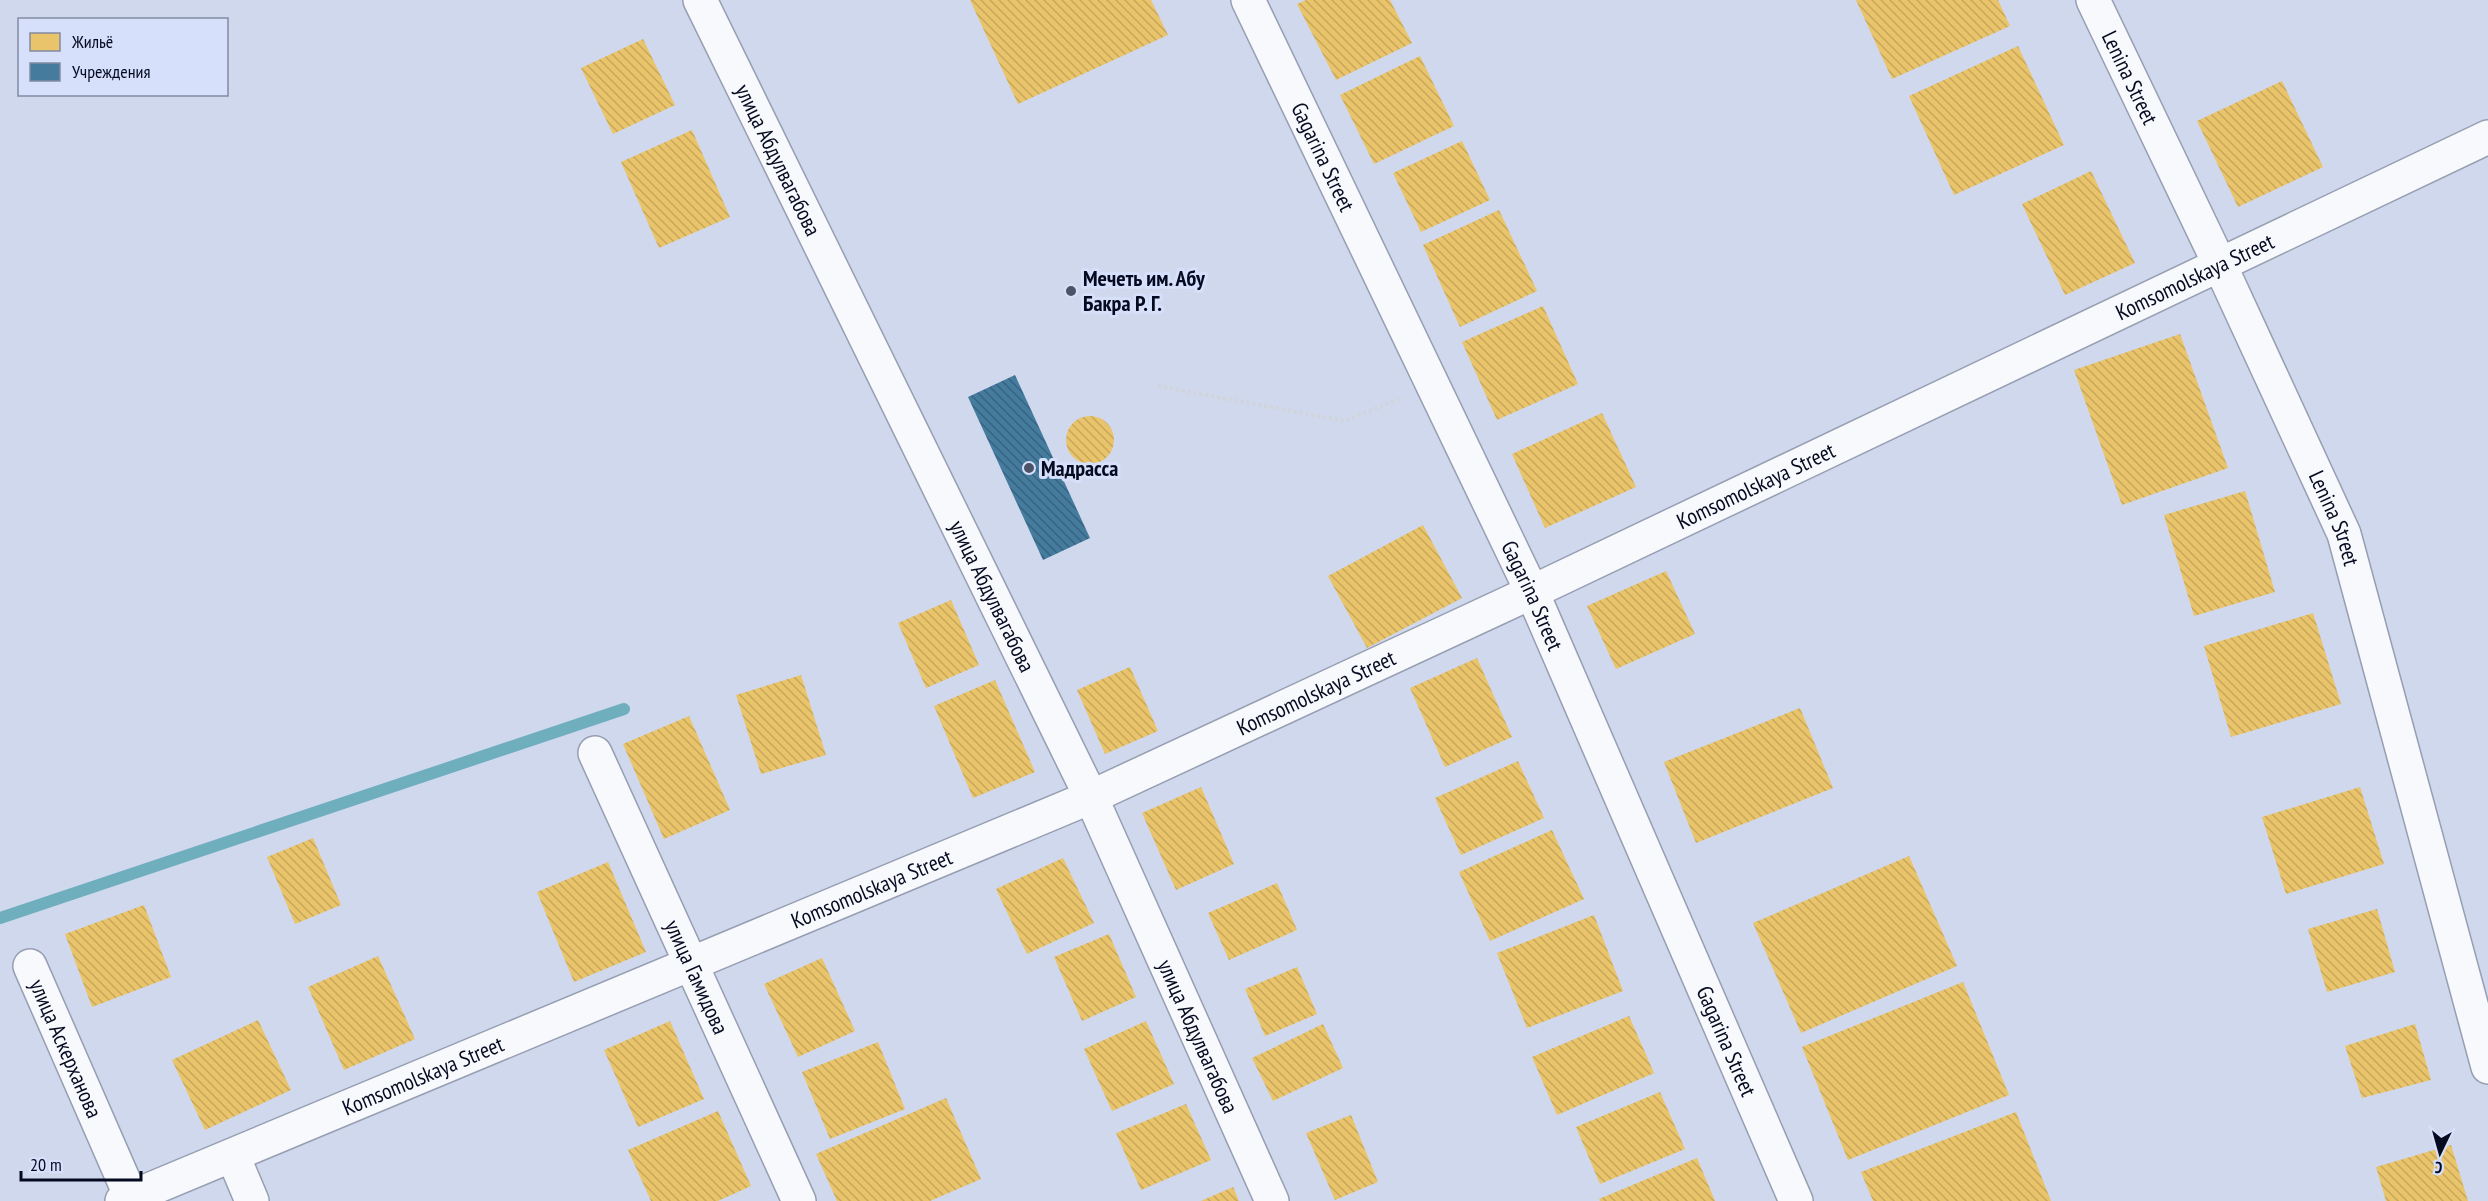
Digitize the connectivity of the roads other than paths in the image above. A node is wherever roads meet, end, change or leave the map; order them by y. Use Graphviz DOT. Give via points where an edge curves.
graph roads {
  1 [pos="700,0"];
  2 [pos="1248,0"];
  3 [pos="2093,0"];
  4 [pos="2488,137"];
  5 [pos="2219,263"];
  6 [pos="1532,592"];
  7 [pos="595,753"];
  8 [pos="1091,797"];
  9 [pos="692,962"];
  10 [pos="30,966"];
  11 [pos="2488,1067"];
  12 [pos="234,1156"];
  13 [pos="127,1199"];
  14 [pos="252,1201"];
  15 [pos="799,1201"];
  16 [pos="1272,1201"];
  17 [pos="1796,1201"];
  1 -- 8 [label="street, улица Абдулвагабова"];
  2 -- 6 [label="street, Gagarina Street"];
  3 -- 5 [label="street, Lenina Street"];
  4 -- 5 [label="street, Komsomolskaya Street"];
  5 -- 6 [label="street, Komsomolskaya Street"];
  5 -- 11 [label="street, Lenina Street" via="2344,534"];
  6 -- 8 [label="street, Komsomolskaya Street"];
  6 -- 17 [label="street, Gagarina Street"];
  7 -- 9 [label="street, улица Гамидова"];
  8 -- 9 [label="street, Komsomolskaya Street"];
  8 -- 16 [label="street, улица Абдулвагабова"];
  9 -- 12 [label="street, Komsomolskaya Street"];
  9 -- 15 [label="street, улица Гамидова"];
  10 -- 13 [label="street, улица Аскерханова"];
  12 -- 13 [label="street, Komsomolskaya Street"];
  12 -- 14 [label="street"];
}
